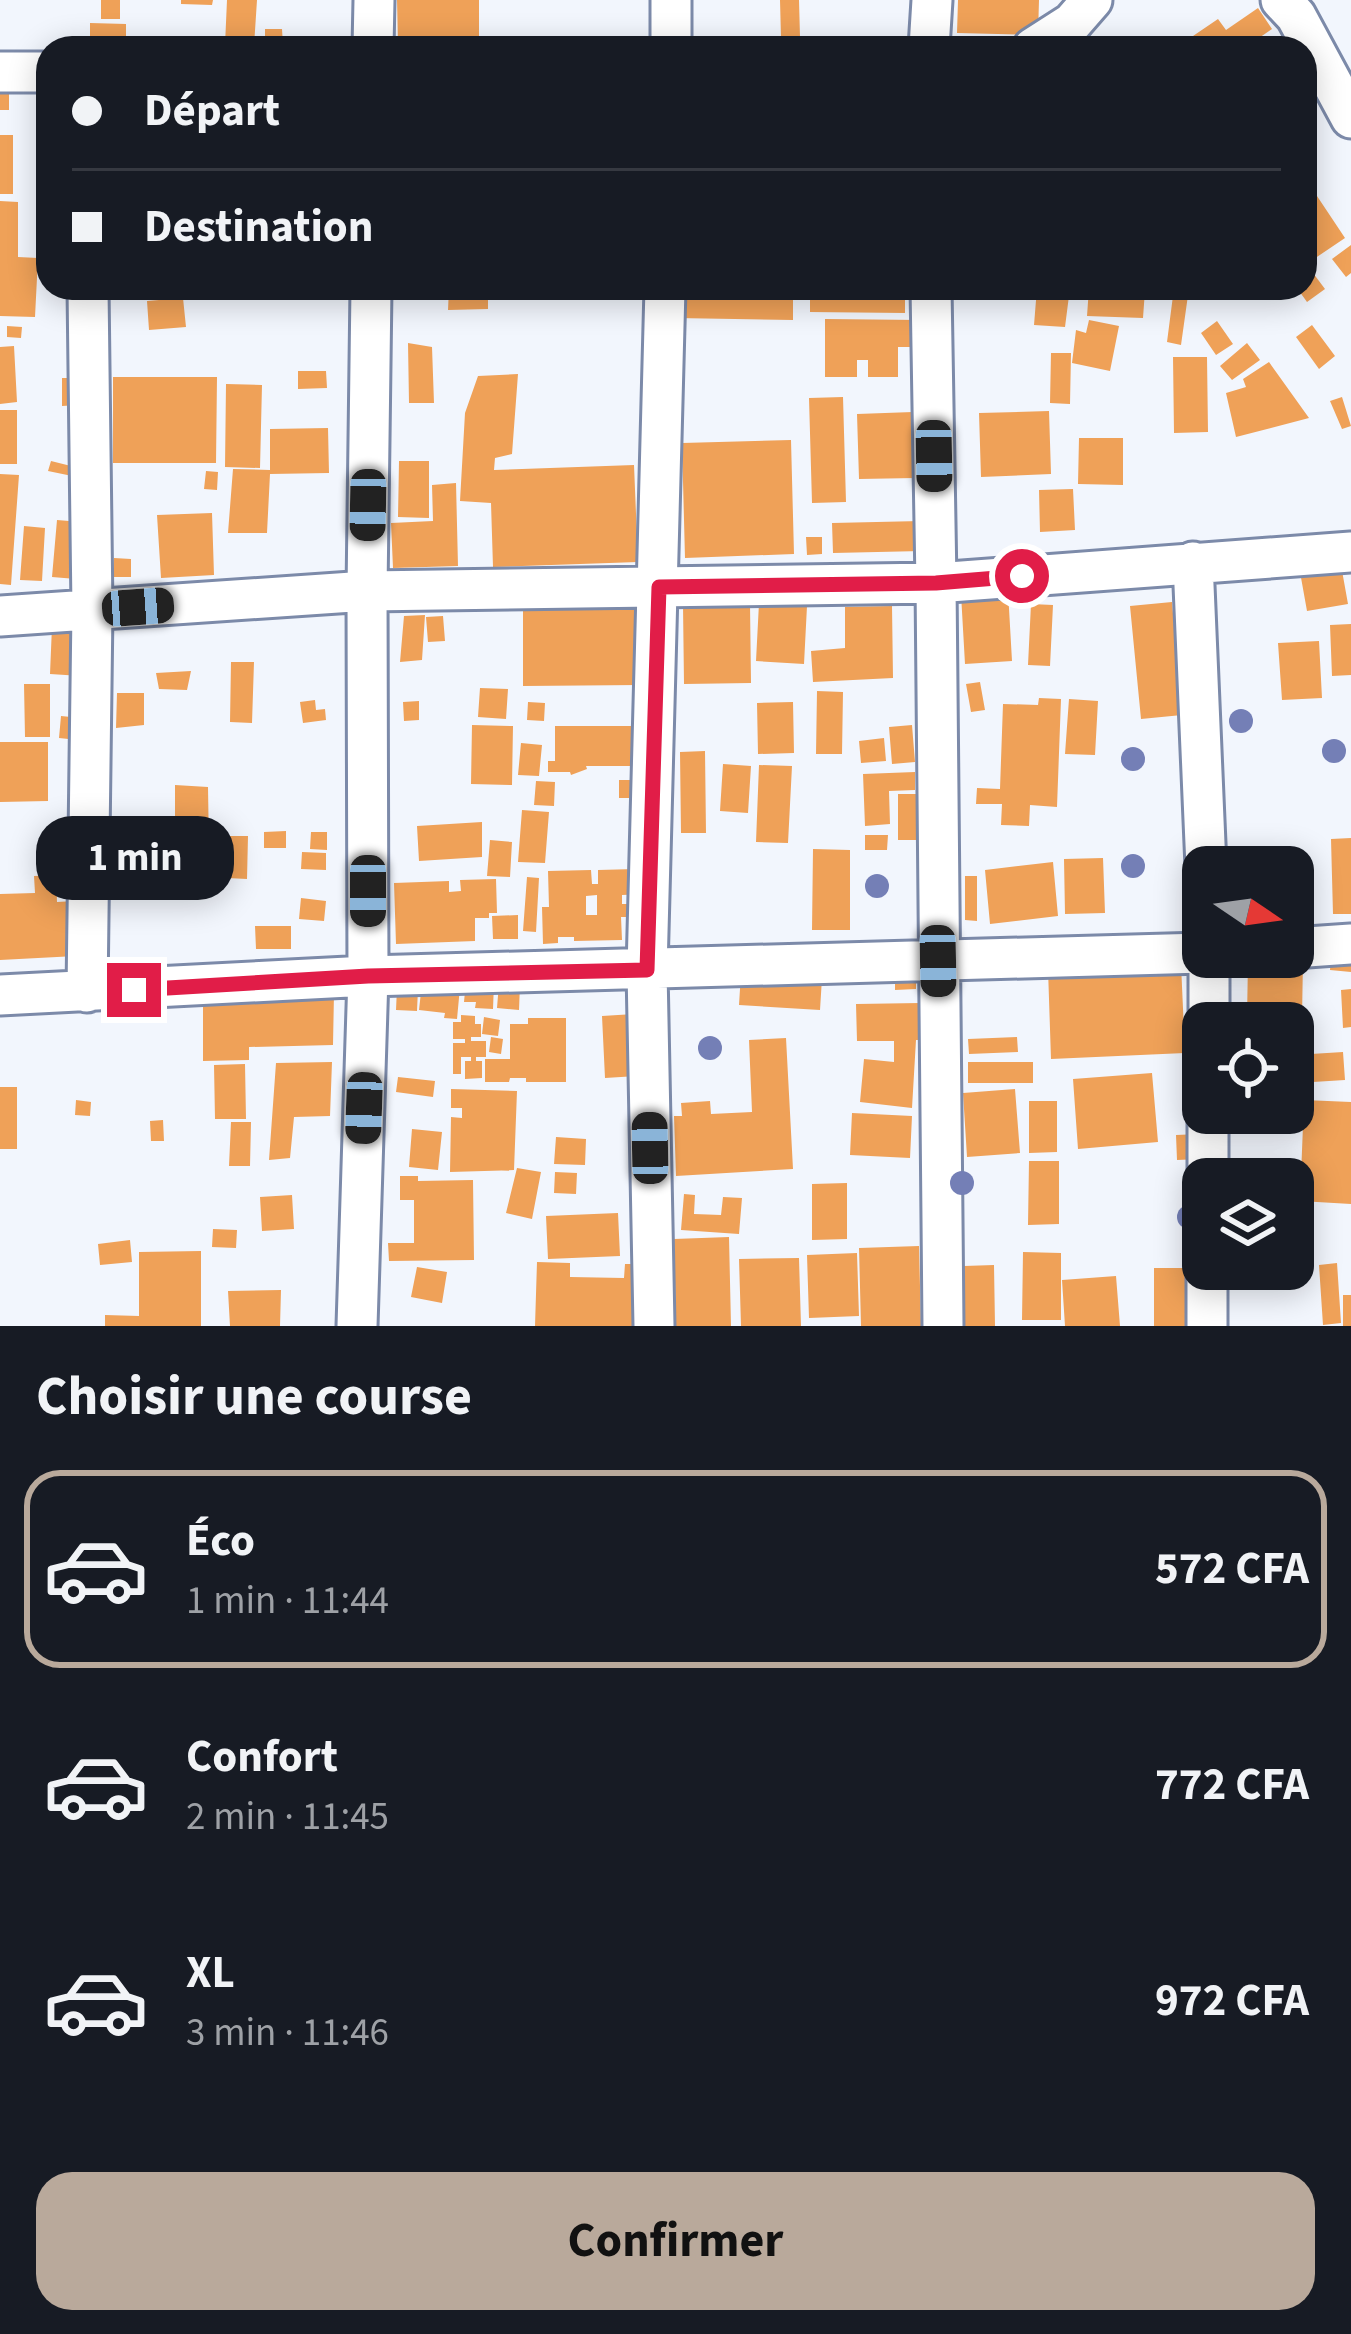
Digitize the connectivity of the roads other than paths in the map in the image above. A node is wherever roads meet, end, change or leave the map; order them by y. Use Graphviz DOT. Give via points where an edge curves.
graph roads {
  1 [pos="374,0"];
  2 [pos="671,0"];
  3 [pos="932,0"];
  4 [pos="1092,0"];
  5 [pos="1281,0"];
  6 [pos="374,36"];
  7 [pos="670,36"];
  8 [pos="930,36"];
  9 [pos="1052,36"];
  10 [pos="1307,36"];
  11 [pos="1317,55"];
  12 [pos="0,72"];
  13 [pos="36,72"];
  14 [pos="1351,118"];
  15 [pos="88,300"];
  16 [pos="371,300"];
  17 [pos="665,300"];
  18 [pos="931,300"];
  19 [pos="1351,552"];
  20 [pos="1192,562"];
  21 [pos="936,583"];
  22 [pos="659,587"];
  23 [pos="368,591"];
  24 [pos="92,610"];
  25 [pos="0,616"];
  26 [pos="1205,846"];
  27 [pos="1351,944"];
  28 [pos="1314,947"];
  29 [pos="1182,956"];
  30 [pos="938,961"];
  31 [pos="647,970"];
  32 [pos="368,976"];
  33 [pos="87,992"];
  34 [pos="0,995"];
  35 [pos="1207,1290"];
  36 [pos="357,1326"];
  37 [pos="654,1326"];
  38 [pos="943,1326"];
  39 [pos="1207,1326"];
  1 -- 6 [label="street"];
  2 -- 7 [label="street"];
  3 -- 8 [label="street"];
  4 -- 9 [label="street"];
  5 -- 10 [label="street"];
  11 -- 14 [label="street"];
  12 -- 13 [label="street"];
  15 -- 24 [label="street"];
  16 -- 23 [label="street"];
  17 -- 22 [label="street"];
  18 -- 21 [label="street"];
  19 -- 20 [label="street"];
  20 -- 21 [label="street"];
  20 -- 26 [label="street"];
  21 -- 22 [label="street"];
  21 -- 30 [label="street"];
  22 -- 23 [label="street"];
  22 -- 31 [label="street"];
  23 -- 24 [label="street"];
  23 -- 32 [label="street"];
  24 -- 25 [label="street"];
  24 -- 33 [label="street"];
  27 -- 28 [label="street"];
  29 -- 30 [label="street"];
  30 -- 31 [label="street"];
  30 -- 38 [label="street"];
  31 -- 32 [label="street"];
  31 -- 37 [label="street"];
  32 -- 33 [label="street"];
  32 -- 36 [label="street"];
  33 -- 34 [label="street"];
  35 -- 39 [label="street"];
}
